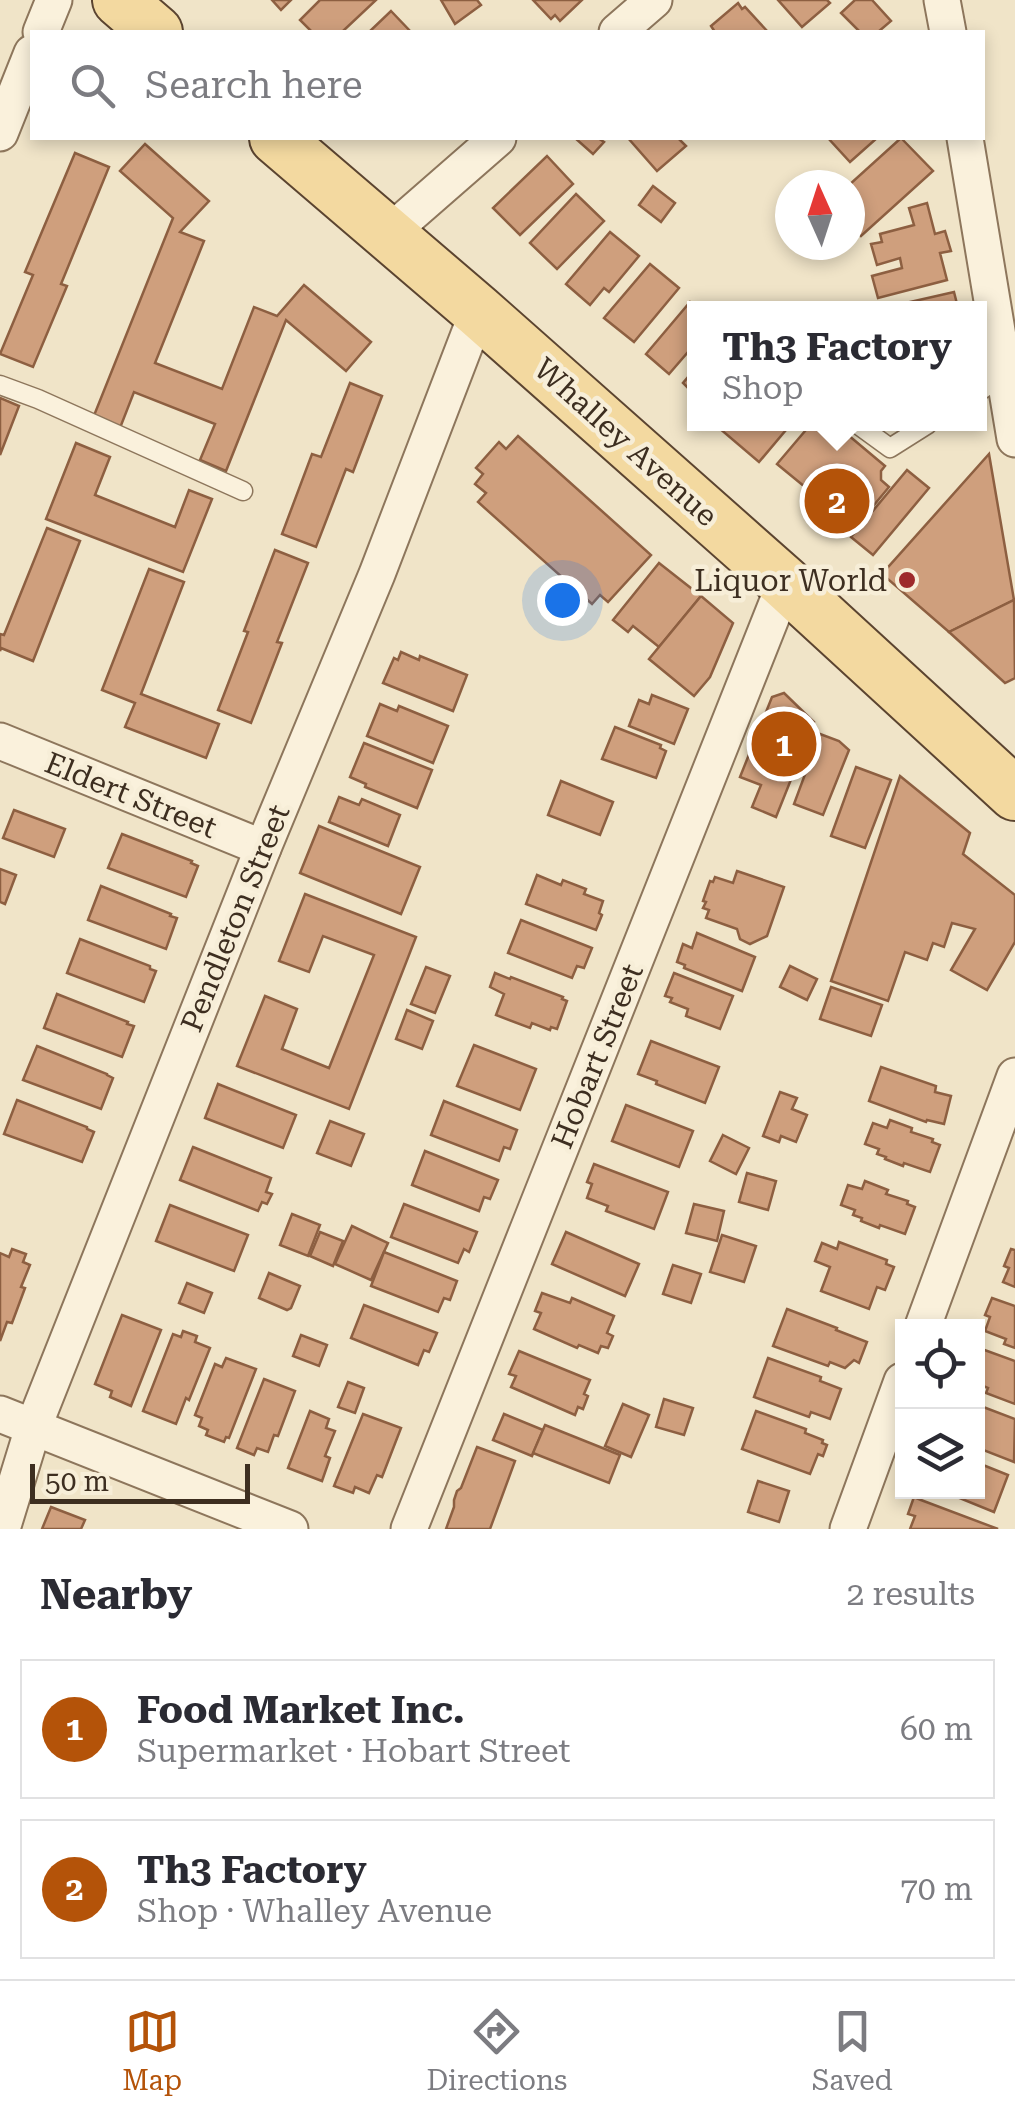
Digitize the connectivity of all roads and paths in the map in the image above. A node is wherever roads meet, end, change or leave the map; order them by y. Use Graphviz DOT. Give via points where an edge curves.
graph roads {
  1 [pos="54,0"];
  2 [pos="119,0"];
  3 [pos="654,0"];
  4 [pos="942,0"];
  5 [pos="42,30"];
  6 [pos="154,30"];
  7 [pos="619,30"];
  8 [pos="948,30"];
  9 [pos="30,58"];
  10 [pos="0,133"];
  11 [pos="278,140"];
  12 [pos="496,140"];
  13 [pos="965,140"];
  14 [pos="388,234"];
  15 [pos="983,301"];
  16 [pos="478,311"];
  17 [pos="987,338"];
  18 [pos="992,383"];
  19 [pos="0,384"];
  20 [pos="867,431"];
  21 [pos="917,431"];
  22 [pos="1015,439"];
  23 [pos="242,491"];
  24 [pos="786,583"];
  25 [pos="0,742"];
  26 [pos="1015,794"];
  27 [pos="263,848"];
  28 [pos="1015,1076"];
  29 [pos="926,1319"];
  30 [pos="895,1401"];
  31 [pos="0,1414"];
  32 [pos="33,1428"];
  33 [pos="2,1529"];
  34 [pos="290,1529"];
  35 [pos="409,1529"];
  36 [pos="848,1529"];
  1 -- 5 [label="street"];
  2 -- 6 [label="main road"];
  3 -- 7 [label="street"];
  4 -- 8 [label="street"];
  9 -- 10 [label="street"];
  11 -- 14 [label="main road, Whalley Avenue"];
  12 -- 14 [label="street"];
  13 -- 15 [label="street"];
  14 -- 16 [label="main road, Whalley Avenue"];
  16 -- 24 [label="main road, Whalley Avenue"];
  16 -- 27 [label="street, Pendleton Street"];
  17 -- 18 [label="street"];
  18 -- 22 [label="street"];
  19 -- 23 [label="lane"];
  20 -- 21 [label="lane" via="890,448"];
  24 -- 26 [label="main road, Whalley Avenue"];
  24 -- 35 [label="street, Hobart Street"];
  25 -- 27 [label="street, Eldert Street"];
  27 -- 32 [label="street, Pendleton Street"];
  28 -- 29 [label="street"];
  30 -- 36 [label="street"];
  31 -- 32 [label="street"];
  32 -- 33 [label="street, Pendleton Street"];
  32 -- 34 [label="street"];
}
